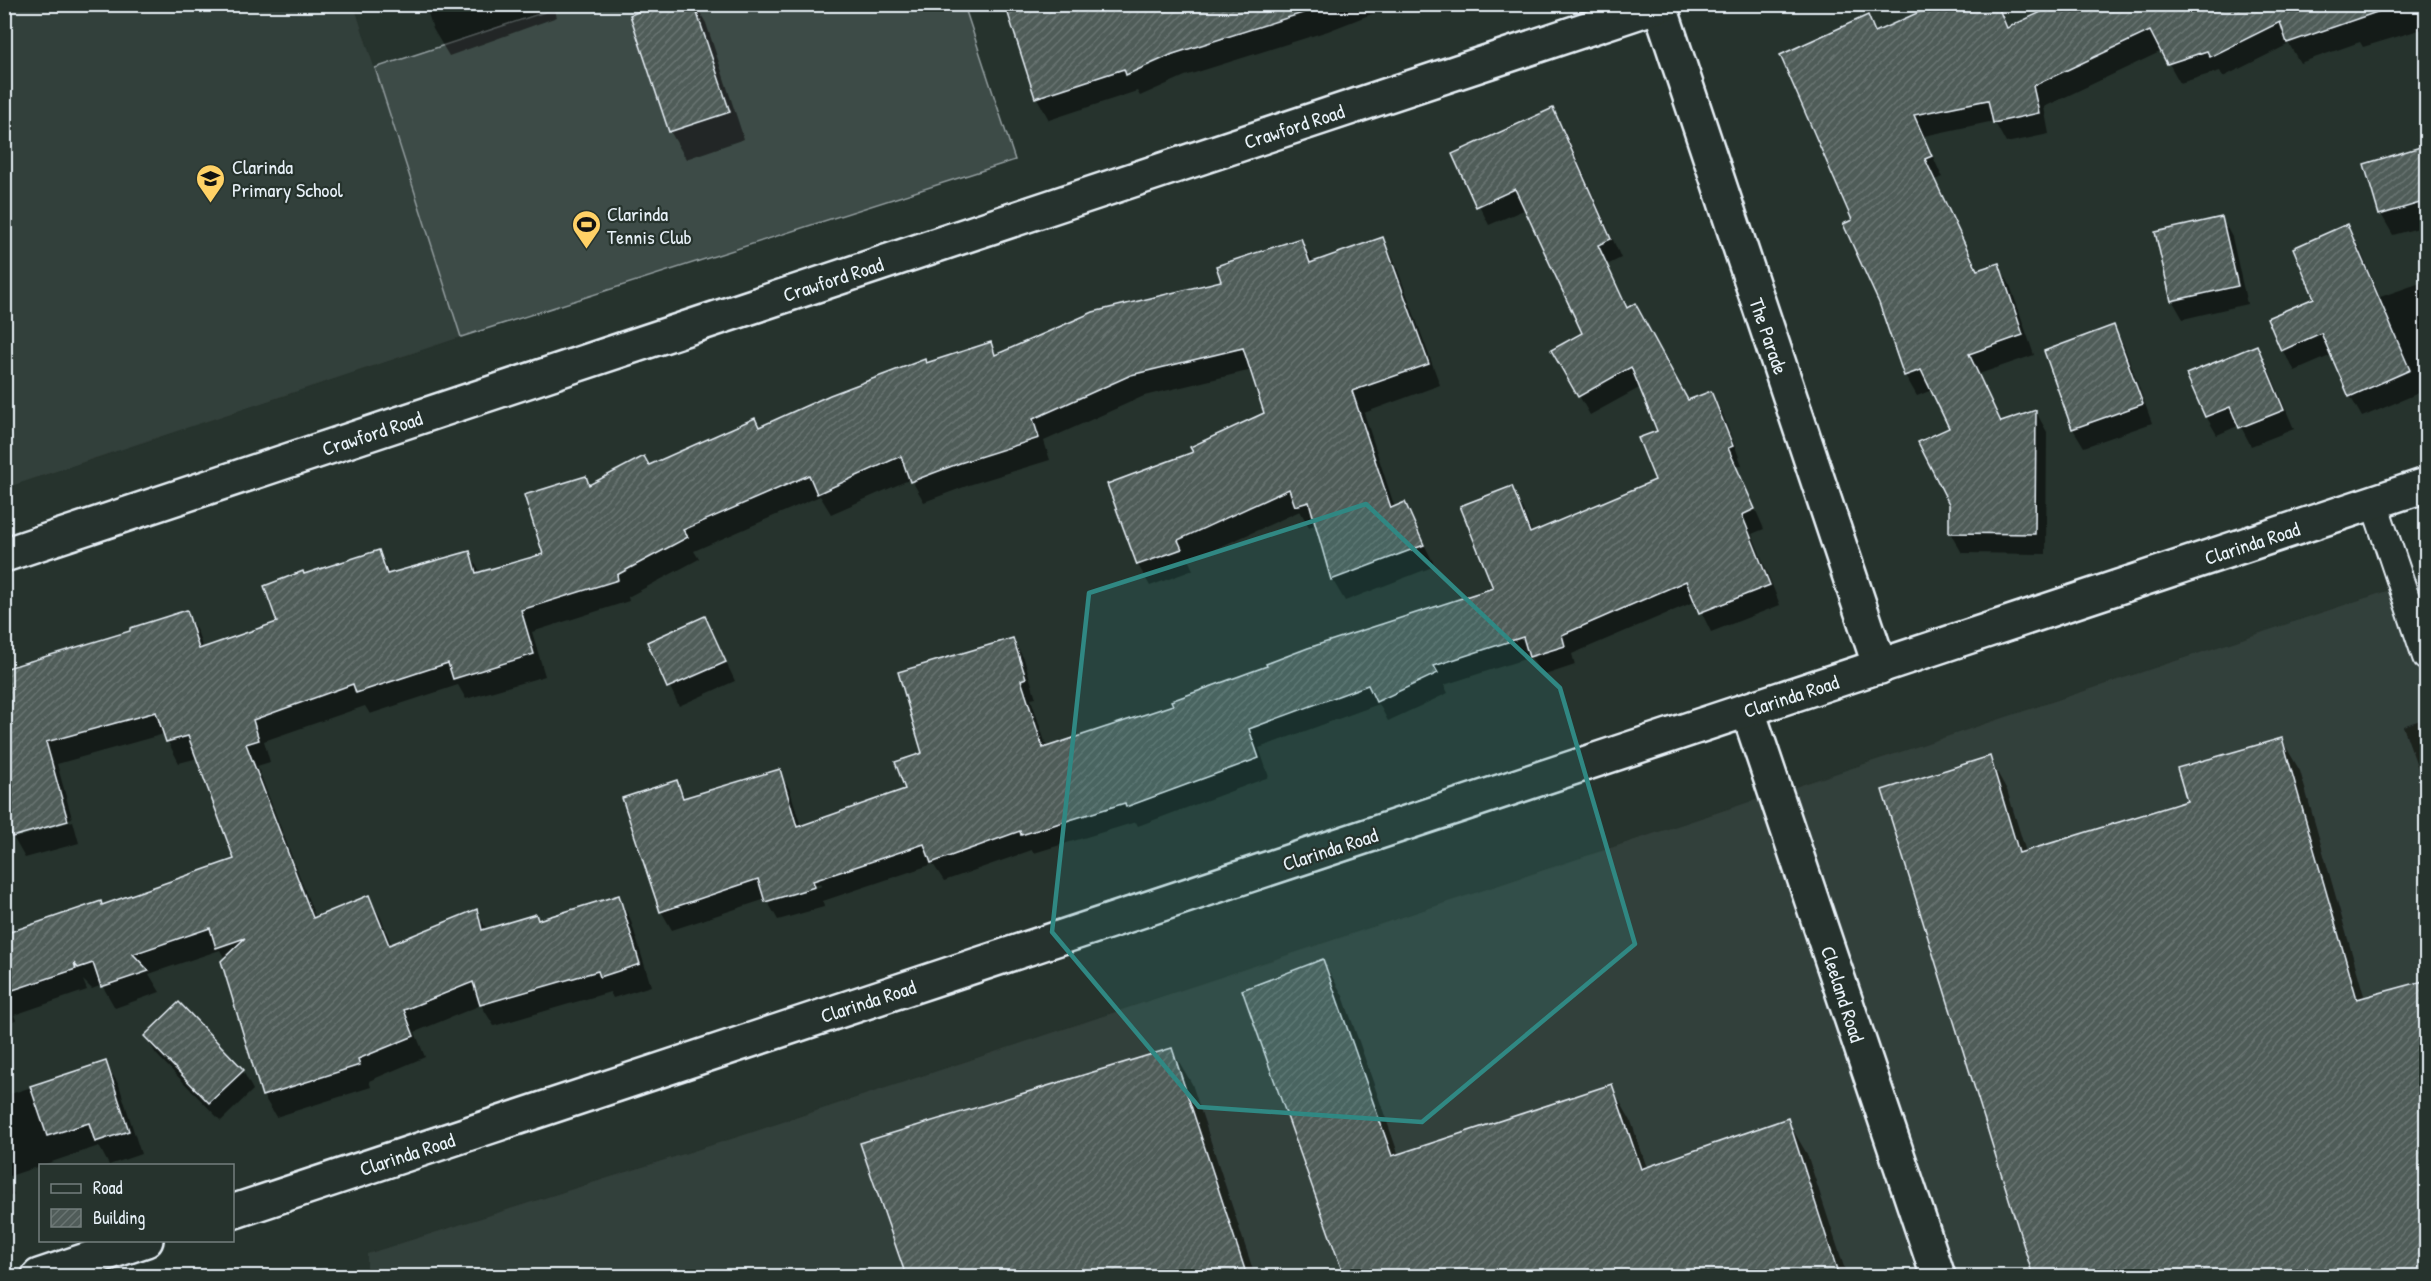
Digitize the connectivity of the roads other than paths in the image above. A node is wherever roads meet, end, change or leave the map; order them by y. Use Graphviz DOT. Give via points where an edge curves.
graph roads {
  1 [pos="1660,5"];
  2 [pos="2427,485"];
  3 [pos="2373,503"];
  4 [pos="4,555"];
  5 [pos="2421,624"];
  6 [pos="2427,657"];
  7 [pos="1880,667"];
  8 [pos="1748,711"];
  9 [pos="234,1211"];
  10 [pos="140,1242"];
  11 [pos="39,1276"];
  12 [pos="1938,1276"];
  1 -- 4 [label="street, Crawford Road"];
  1 -- 7 [label="street, The Parade"];
  2 -- 3 [label="street, Clarinda Road"];
  3 -- 5 [label="lane"];
  3 -- 7 [label="street, Clarinda Road"];
  5 -- 6 [label="lane"];
  7 -- 8 [label="street, Clarinda Road"];
  8 -- 9 [label="street, Clarinda Road"];
  8 -- 12 [label="street, Cleeland Road"];
  10 -- 11 [label="street"];
}
